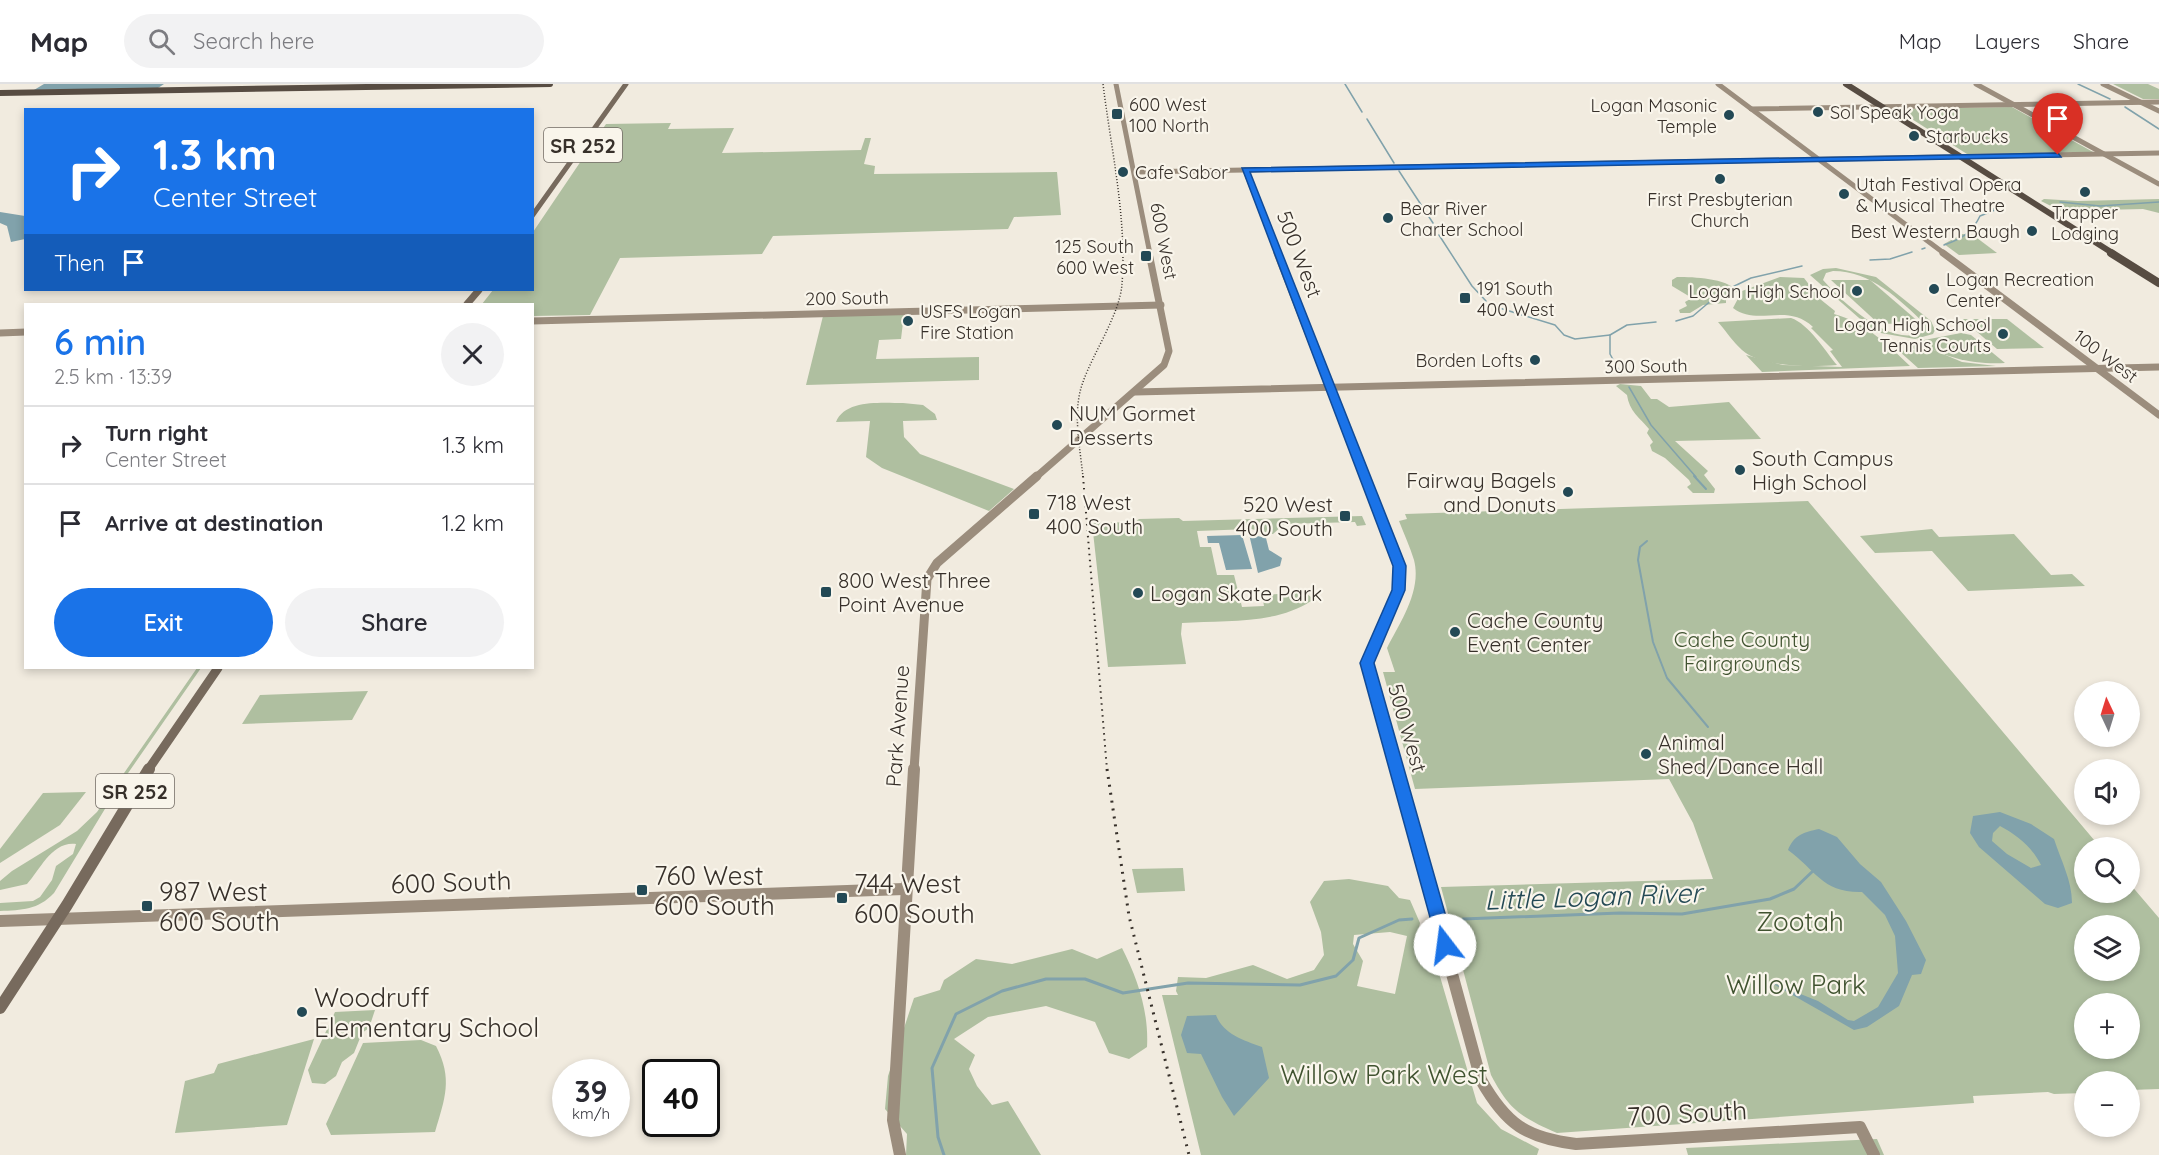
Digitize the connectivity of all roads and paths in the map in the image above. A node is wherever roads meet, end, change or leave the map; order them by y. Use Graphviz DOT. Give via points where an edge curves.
graph roads {
  1 [pos="550,84"];
  2 [pos="625,84"];
  3 [pos="1116,84"];
  4 [pos="1718,84"];
  5 [pos="1846,84"];
  6 [pos="1976,84"];
  7 [pos="2103,84"];
  8 [pos="0,93"];
  9 [pos="2159,102"];
  10 [pos="2142,103"];
  11 [pos="2015,105"];
  12 [pos="1882,107"];
  13 [pos="1751,109"];
  14 [pos="2159,111"];
  15 [pos="2159,153"];
  16 [pos="2105,154"];
  17 [pos="1961,157"];
  18 [pos="1818,160"];
  19 [pos="1245,170"];
  20 [pos="1135,172"];
  21 [pos="2159,184"];
  22 [pos="534,213"];
  23 [pos="2159,283"];
  24 [pos="478,291"];
  25 [pos="468,303"];
  26 [pos="1161,305"];
  27 [pos="534,321"];
  28 [pos="24,332"];
  29 [pos="0,333"];
  30 [pos="2159,367"];
  31 [pos="2097,369"];
  32 [pos="1330,389"];
  33 [pos="1135,392"];
  34 [pos="2159,415"];
  35 [pos="217,669"];
  36 [pos="904,889"];
  37 [pos="59,918"];
  38 [pos="0,921"];
  39 [pos="0,1008"];
  40 [pos="1520,1129"];
  41 [pos="900,1155"];
  42 [pos="1874,1155"];
  1 -- 8 [label="highway"];
  2 -- 22 [label="main road, SR 252" via="619,98"];
  3 -- 20 [label="street, 600 West"];
  4 -- 13 [label="street, 100 West"];
  5 -- 12 [label="highway"];
  6 -- 11 [label="street"];
  7 -- 10 [label="street"];
  9 -- 10 [label="street"];
  10 -- 11 [label="street"];
  10 -- 14 [label="street"];
  11 -- 12 [label="street"];
  11 -- 16 [label="street"];
  12 -- 13 [label="street"];
  12 -- 17 [label="highway"];
  13 -- 18 [label="street, 100 West"];
  15 -- 16 [label="street"];
  16 -- 17 [label="street"];
  16 -- 21 [label="street"];
  17 -- 18 [label="street"];
  17 -- 23 [label="highway"];
  18 -- 19 [label="street"];
  18 -- 31 [label="street, 100 West"];
  19 -- 20 [label="street"];
  19 -- 32 [label="street, 500 West"];
  20 -- 26 [label="street, 600 West"];
  24 -- 25 [label="main road"];
  26 -- 27 [label="street, 200 South"];
  26 -- 33 [label="street, 600 West" via="1168,357"];
  28 -- 29 [label="street"];
  30 -- 31 [label="street, 300 South"];
  31 -- 32 [label="street, 300 South"];
  31 -- 34 [label="street, 100 West"];
  32 -- 33 [label="street, 300 South"];
  32 -- 40 [label="street, 500 West" via="1400,566 1398,590 1367,663 1481,1080 1497,1109"];
  33 -- 36 [label="street, Park Avenue" via="937,562 927,579"];
  35 -- 37 [label="main road, SR 252" via="145,775"];
  36 -- 37 [label="street, 600 South"];
  36 -- 41 [label="street, Park Avenue" via="893,1120"];
  37 -- 38 [label="street, 600 South"];
  37 -- 39 [label="main road, SR 252"];
  40 -- 42 [label="street, 700 South" via="1548,1142 1576,1144 1860,1127"];
}
